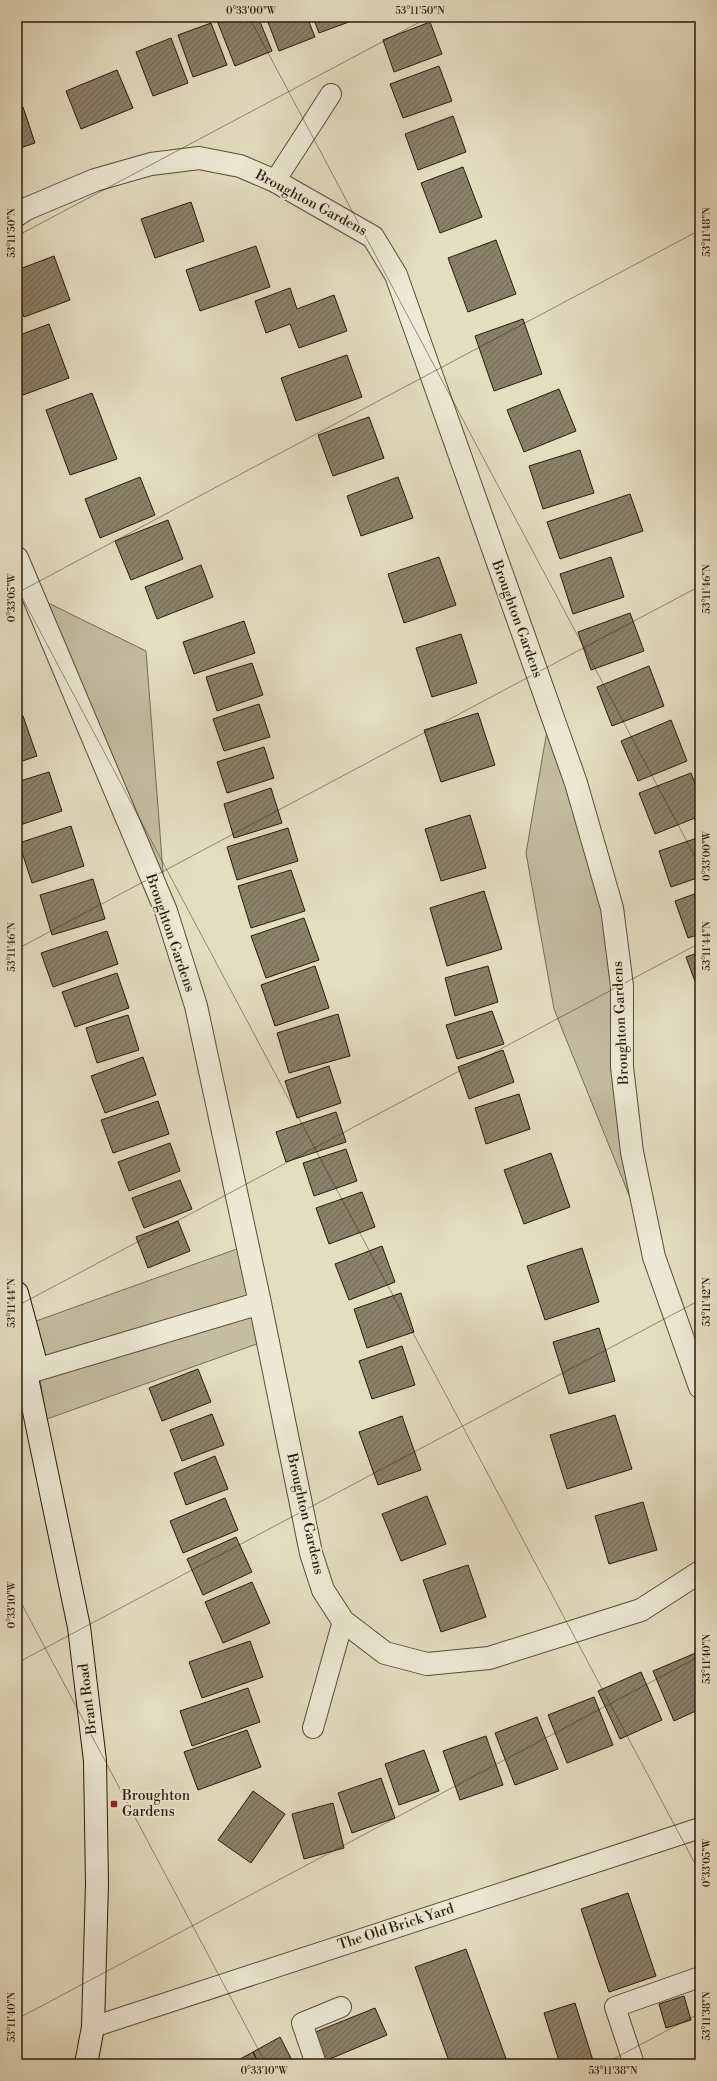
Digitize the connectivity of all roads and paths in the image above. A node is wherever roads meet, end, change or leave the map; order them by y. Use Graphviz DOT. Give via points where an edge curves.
graph roads {
  1 [pos="331,94"];
  2 [pos="274,181"];
  3 [pos="17,215"];
  4 [pos="17,558"];
  5 [pos="17,1293"];
  6 [pos="260,1304"];
  7 [pos="17,1339"];
  8 [pos="32,1371"];
  9 [pos="700,1387"];
  10 [pos="700,1572"];
  11 [pos="344,1621"];
  12 [pos="313,1728"];
  13 [pos="700,1828"];
  14 [pos="700,1977"];
  15 [pos="341,2008"];
  16 [pos="93,2027"];
  17 [pos="86,2064"];
  18 [pos="316,2064"];
  19 [pos="634,2064"];
  1 -- 2 [label="lane"];
  2 -- 3 [label="street, Broughton Gardens" via="240,166 199,158 151,164 95,180"];
  2 -- 9 [label="street, Broughton Gardens" via="373,237 396,275 576,783 612,908 622,986 622,1067 632,1152 654,1257"];
  4 -- 6 [label="street, Broughton Gardens" via="166,911 196,1006"];
  5 -- 8 [label="street"];
  6 -- 8 [label="street"];
  6 -- 11 [label="street, Broughton Gardens" via="311,1553 323,1590"];
  7 -- 8 [label="street, Brant Road"];
  8 -- 16 [label="street, Brant Road" via="79,1627 95,1761 97,1884"];
  10 -- 11 [label="street, Broughton Gardens" via="641,1610 489,1658 427,1664 385,1653"];
  11 -- 12 [label="lane"];
  13 -- 16 [label="lane, The Old Brick Yard"];
  14 -- 19 [label="lane" via="615,2007"];
  15 -- 18 [label="lane" via="302,2023"];
  16 -- 17 [label="street, Brant Road"];
}
